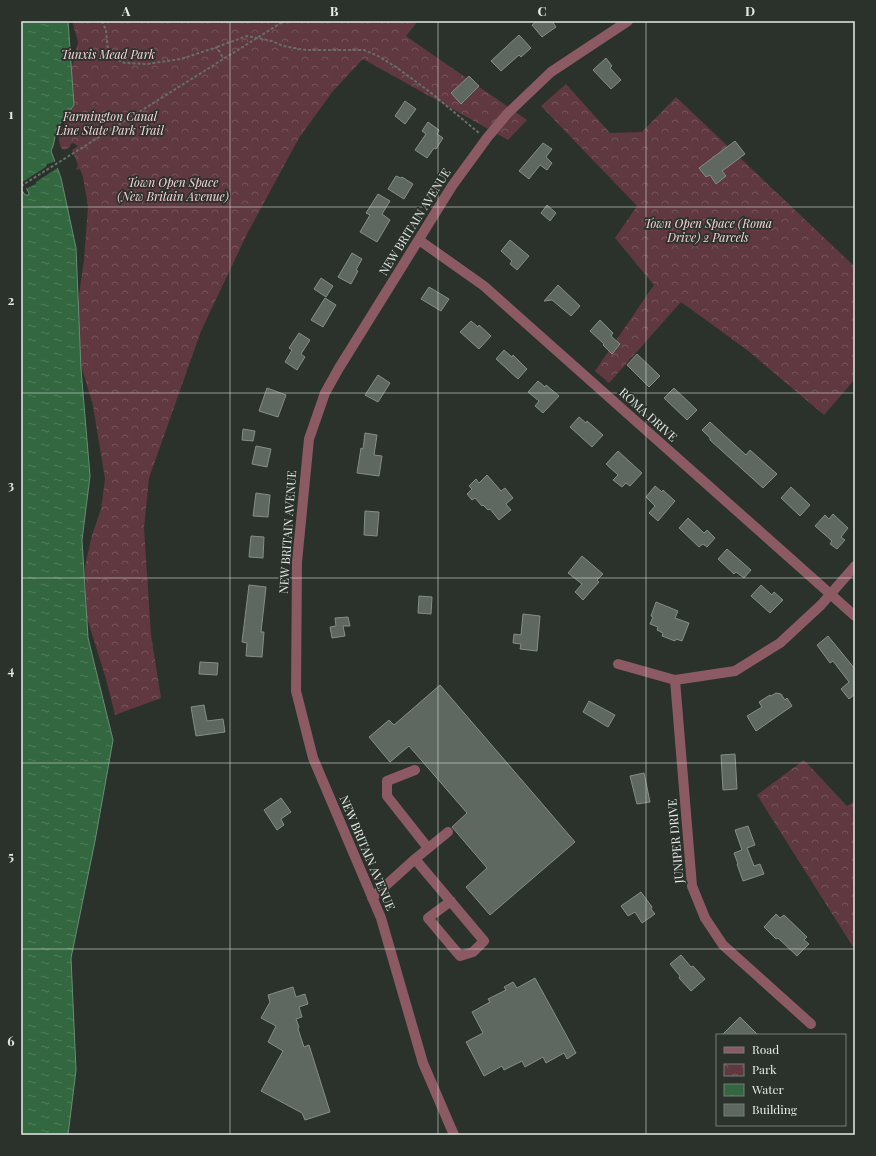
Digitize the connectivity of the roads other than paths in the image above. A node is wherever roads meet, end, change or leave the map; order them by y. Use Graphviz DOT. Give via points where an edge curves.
graph roads {
  1 [pos="628,21"];
  2 [pos="419,240"];
  3 [pos="855,566"];
  4 [pos="831,594"];
  5 [pos="855,616"];
  6 [pos="618,664"];
  7 [pos="675,680"];
  8 [pos="415,770"];
  9 [pos="448,832"];
  10 [pos="428,848"];
  11 [pos="415,859"];
  12 [pos="372,898"];
  13 [pos="451,901"];
  14 [pos="812,1024"];
  15 [pos="454,1135"];
  1 -- 2 [label="street, NEW BRITAIN AVENUE" via="551,72 506,114 452,186"];
  2 -- 4 [label="street, ROMA DRIVE" via="484,286"];
  2 -- 12 [label="street, NEW BRITAIN AVENUE" via="325,393 309,439 297,562 296,691 313,758"];
  3 -- 4 [label="street"];
  4 -- 5 [label="street, ROMA DRIVE"];
  4 -- 7 [label="street" via="780,643 734,671"];
  6 -- 7 [label="street"];
  7 -- 14 [label="street, JUNIPER DRIVE" via="692,886 705,918 724,945"];
  8 -- 10 [label="street" via="387,781 387,796"];
  9 -- 10 [label="street"];
  10 -- 11 [label="street"];
  11 -- 12 [label="street"];
  11 -- 13 [label="street"];
  12 -- 15 [label="street, NEW BRITAIN AVENUE" via="423,1063"];
  13 -- 13 [label="street" via="484,941 473,952 460,956 428,918"];
}
